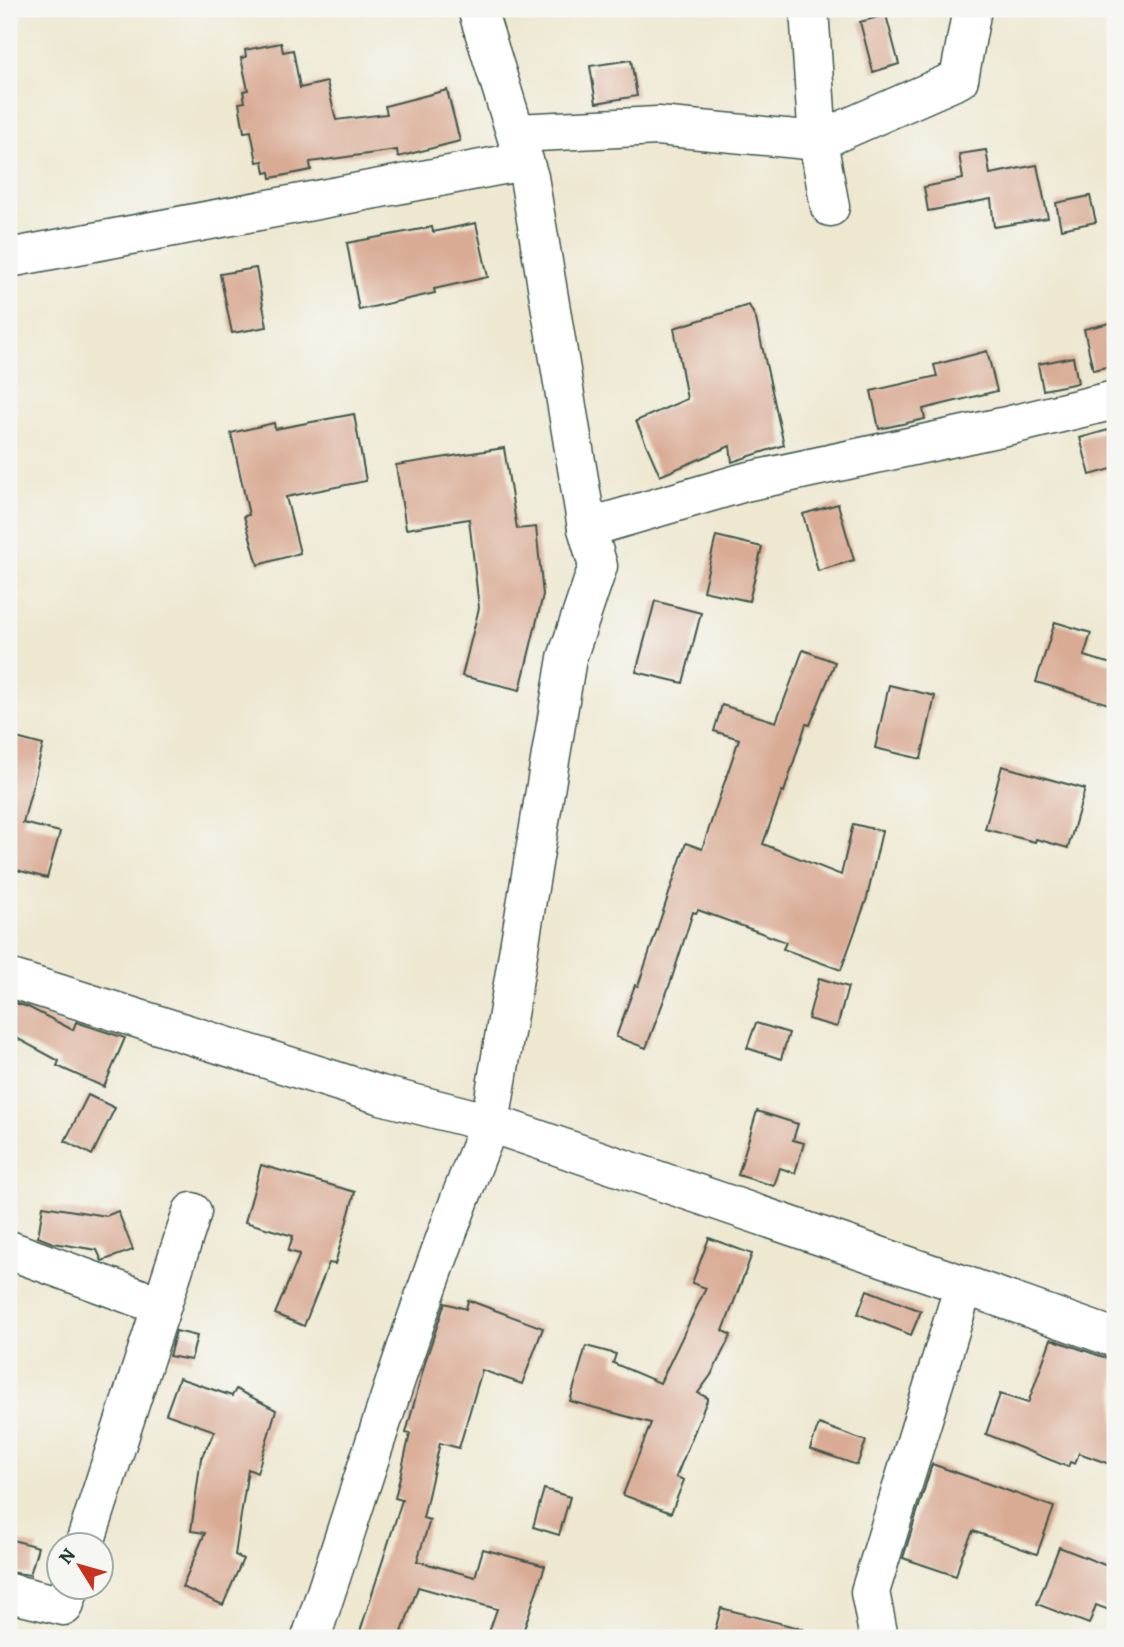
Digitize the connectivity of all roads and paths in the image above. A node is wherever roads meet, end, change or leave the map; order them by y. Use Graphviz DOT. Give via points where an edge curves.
graph roads {
  1 [pos="477,9"];
  2 [pos="809,9"];
  3 [pos="972,9"];
  4 [pos="818,141"];
  5 [pos="520,147"];
  6 [pos="830,207"];
  7 [pos="9,258"];
  8 [pos="1115,400"];
  9 [pos="587,528"];
  10 [pos="9,978"];
  11 [pos="490,1123"];
  12 [pos="192,1212"];
  13 [pos="9,1250"];
  14 [pos="964,1285"];
  15 [pos="161,1306"];
  16 [pos="1115,1338"];
  17 [pos="88,1532"];
  18 [pos="9,1593"];
  19 [pos="46,1602"];
  20 [pos="47,1602"];
  21 [pos="65,1602"];
  22 [pos="311,1638"];
  23 [pos="879,1638"];
  1 -- 5 [label="street"];
  2 -- 4 [label="street"];
  3 -- 4 [label="street" via="960,79"];
  4 -- 5 [label="street" via="658,126"];
  4 -- 6 [label="street"];
  5 -- 7 [label="street"];
  5 -- 9 [label="street" via="529,177"];
  8 -- 9 [label="street" via="745,482"];
  9 -- 11 [label="street" via="598,566 566,658"];
  10 -- 11 [label="street" via="380,1095"];
  11 -- 14 [label="street"];
  11 -- 22 [label="street" via="413,1330"];
  12 -- 15 [label="street"];
  13 -- 15 [label="street"];
  14 -- 16 [label="street"];
  14 -- 23 [label="street" via="870,1592"];
  15 -- 17 [label="street"];
  18 -- 19 [label="street"];
  20 -- 21 [label="street" via="64,1606"];
}
